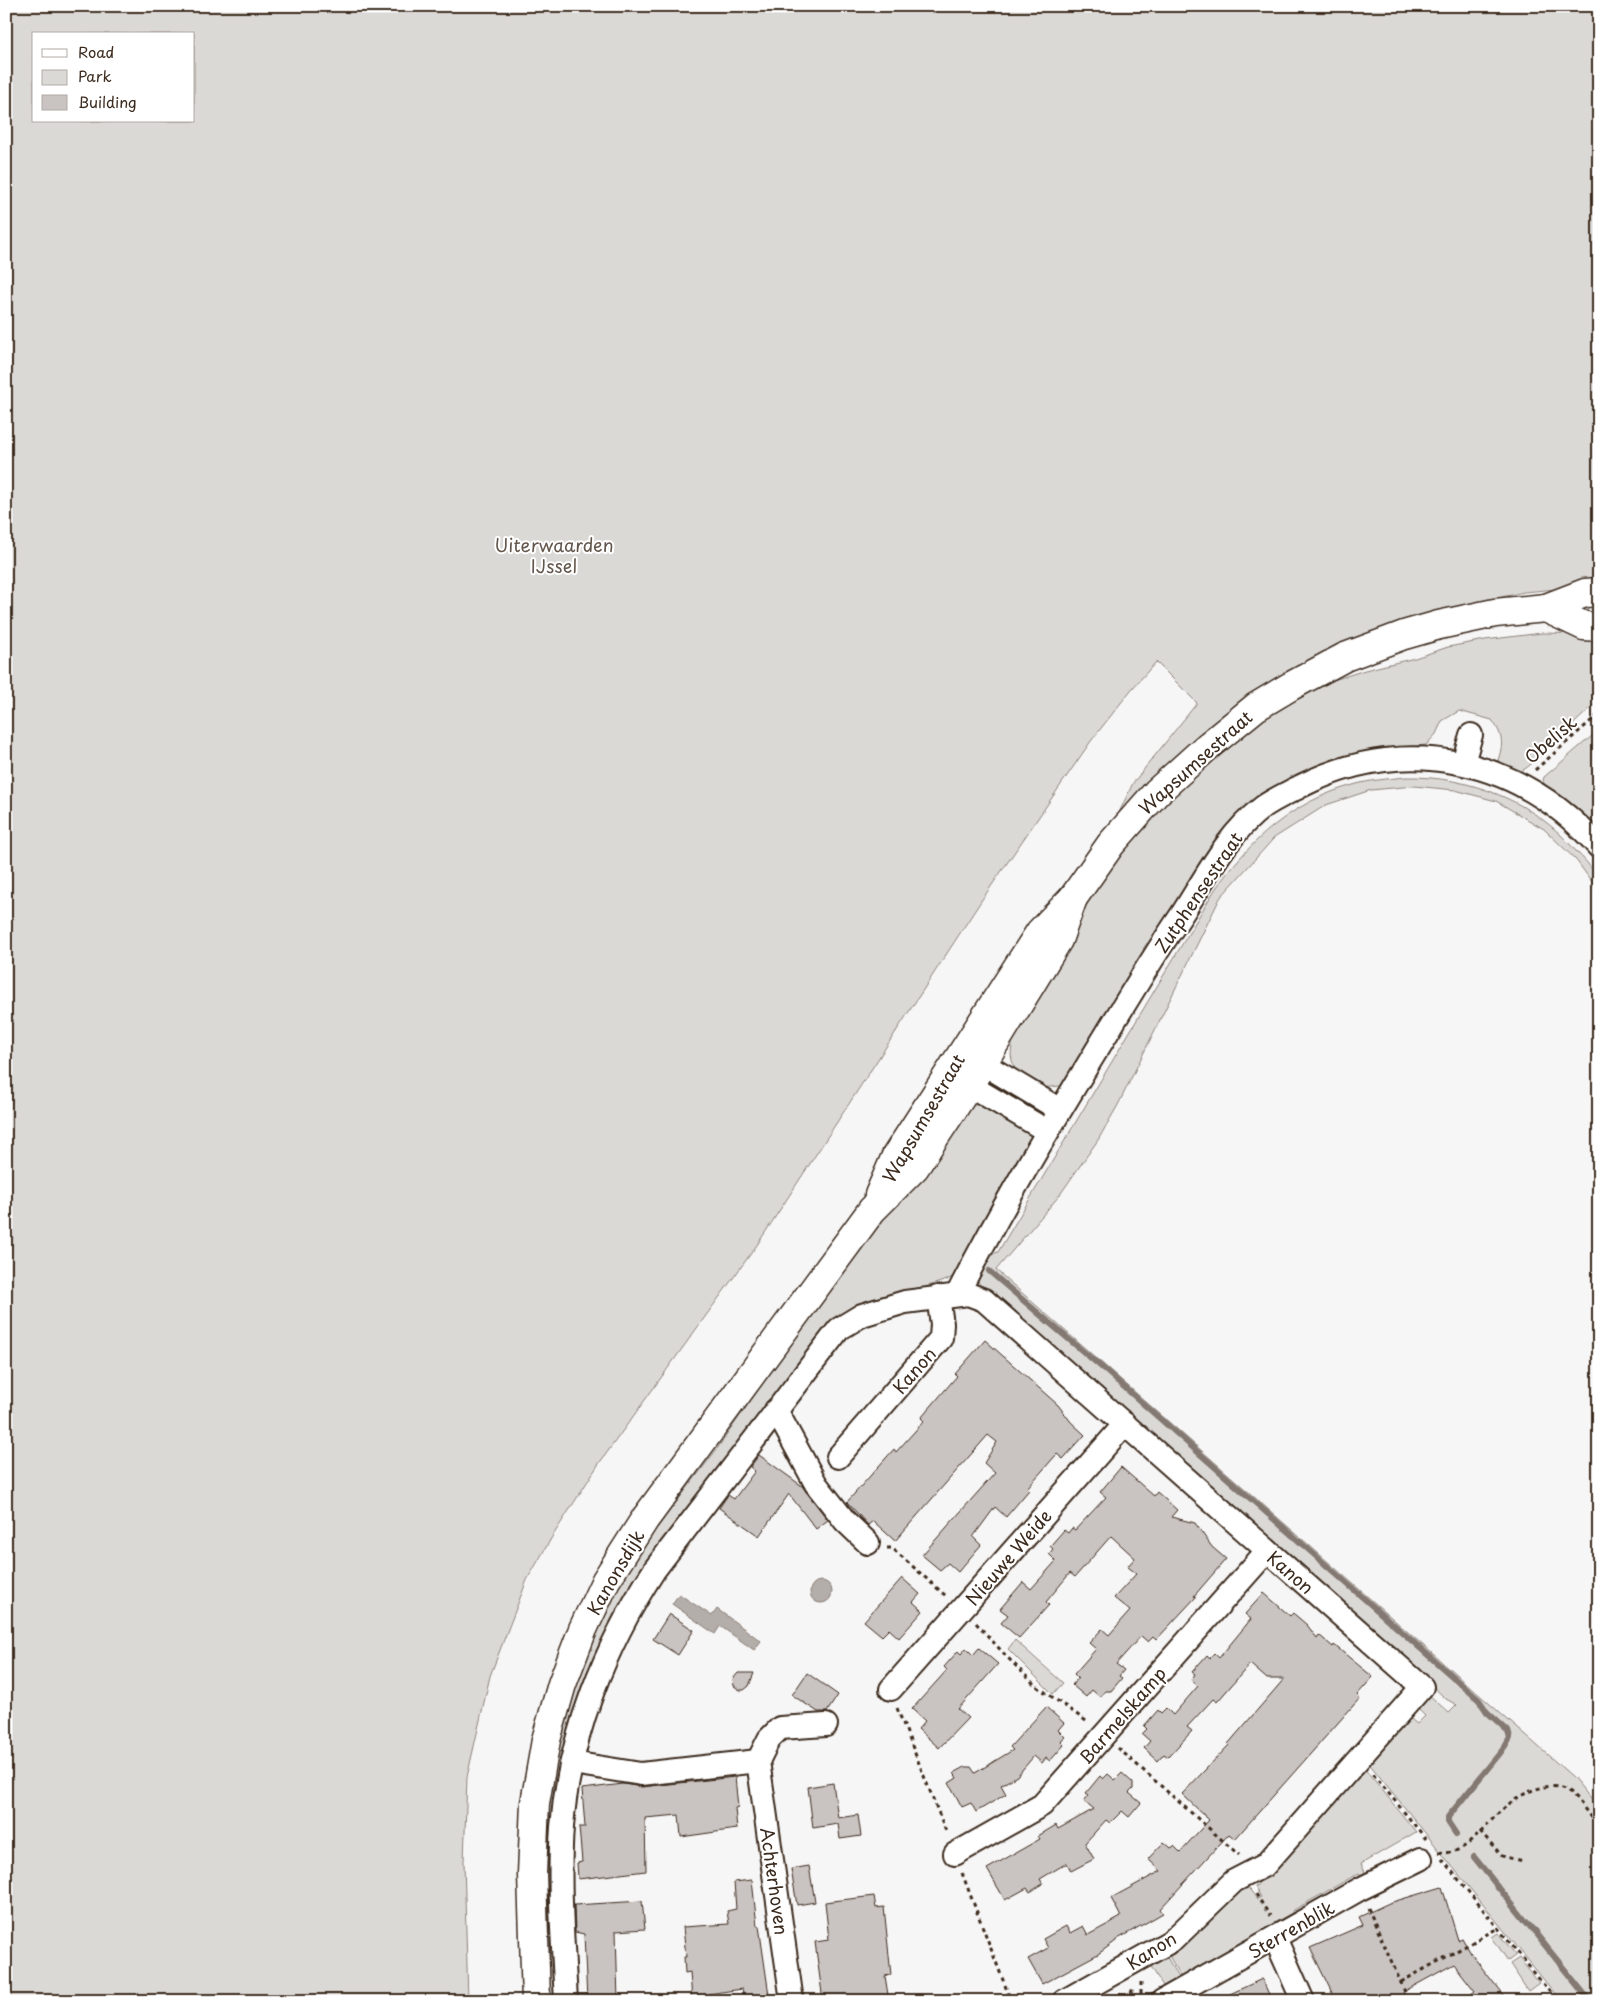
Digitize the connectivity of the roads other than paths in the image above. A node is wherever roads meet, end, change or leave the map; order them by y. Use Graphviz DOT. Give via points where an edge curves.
graph roads {
  1 [pos="1599,592"];
  2 [pos="1546,608"];
  3 [pos="1599,614"];
  4 [pos="1599,627"];
  5 [pos="1471,735"];
  6 [pos="1463,763"];
  7 [pos="1599,846"];
  8 [pos="1073,898"];
  9 [pos="955,1061"];
  10 [pos="976,1074"];
  11 [pos="1060,1110"];
  12 [pos="1048,1131"];
  13 [pos="872,1210"];
  14 [pos="948,1296"];
  15 [pos="776,1410"];
  16 [pos="1124,1424"];
  17 [pos="838,1457"];
  18 [pos="868,1543"];
  19 [pos="1267,1551"];
  20 [pos="891,1690"];
  21 [pos="826,1725"];
  22 [pos="758,1761"];
  23 [pos="572,1763"];
  24 [pos="1426,1852"];
  25 [pos="955,1854"];
  26 [pos="1275,1938"];
  27 [pos="536,2001"];
  28 [pos="566,2001"];
  29 [pos="792,2001"];
  30 [pos="1064,2001"];
  31 [pos="1162,2001"];
  32 [pos="1303,2001"];
  1 -- 2 [label="street, Wapsumsestraat" via="1585,592"];
  2 -- 3 [label="street, Wapsumsestraat"];
  2 -- 4 [label="street" via="1584,626"];
  2 -- 8 [label="street, Wapsumsestraat" via="1495,613 1404,635 1345,657 1256,707 1157,792 1111,844"];
  5 -- 6 [label="street"];
  6 -- 7 [label="street, Zutphensestraat" via="1520,784 1568,816"];
  6 -- 11 [label="street, Zutphensestraat" via="1404,758 1362,763 1326,774 1264,807 1226,844 1212,864"];
  8 -- 9 [label="street, Wapsumsestraat" via="1040,932"];
  8 -- 10 [label="street, Wapsumsestraat" via="1058,940"];
  9 -- 10 [label="street"];
  9 -- 13 [label="street, Wapsumsestraat" via="896,1156"];
  10 -- 11 [label="street"];
  10 -- 12 [label="street"];
  10 -- 13 [label="street, Wapsumsestraat" via="915,1167"];
  11 -- 12 [label="street, Zutphensestraat"];
  12 -- 14 [label="street, Zutphensestraat" via="979,1252"];
  13 -- 27 [label="street, Kanonsdijk" via="645,1518 606,1580 583,1629 562,1684 546,1740 535,1803 532,1874"];
  14 -- 15 [label="street, Kanonsdijk" via="904,1302 862,1315 843,1325"];
  14 -- 16 [label="street, Kanon" via="968,1294 984,1300"];
  14 -- 17 [label="street, Kanon" via="941,1338"];
  15 -- 18 [label="street" via="816,1484 845,1521"];
  15 -- 23 [label="street, Kanonsdijk" via="655,1569 632,1606 607,1654"];
  16 -- 19 [label="street, Kanon"];
  16 -- 20 [label="street, Nieuwe Weide"];
  19 -- 25 [label="street, Barmelskamp" via="1042,1805"];
  19 -- 30 [label="street, Kanon" via="1422,1687 1264,1865 1234,1881 1173,1940"];
  21 -- 22 [label="street" via="780,1728 769,1739"];
  22 -- 23 [label="street" via="641,1774"];
  22 -- 29 [label="street, Achterhoven"];
  23 -- 28 [label="street, Kanonsdijk" via="565,1801 561,1860"];
  24 -- 26 [label="street, Sterrenblik"];
  26 -- 31 [label="street, Sterrenblik"];
  26 -- 32 [label="street"];
}
